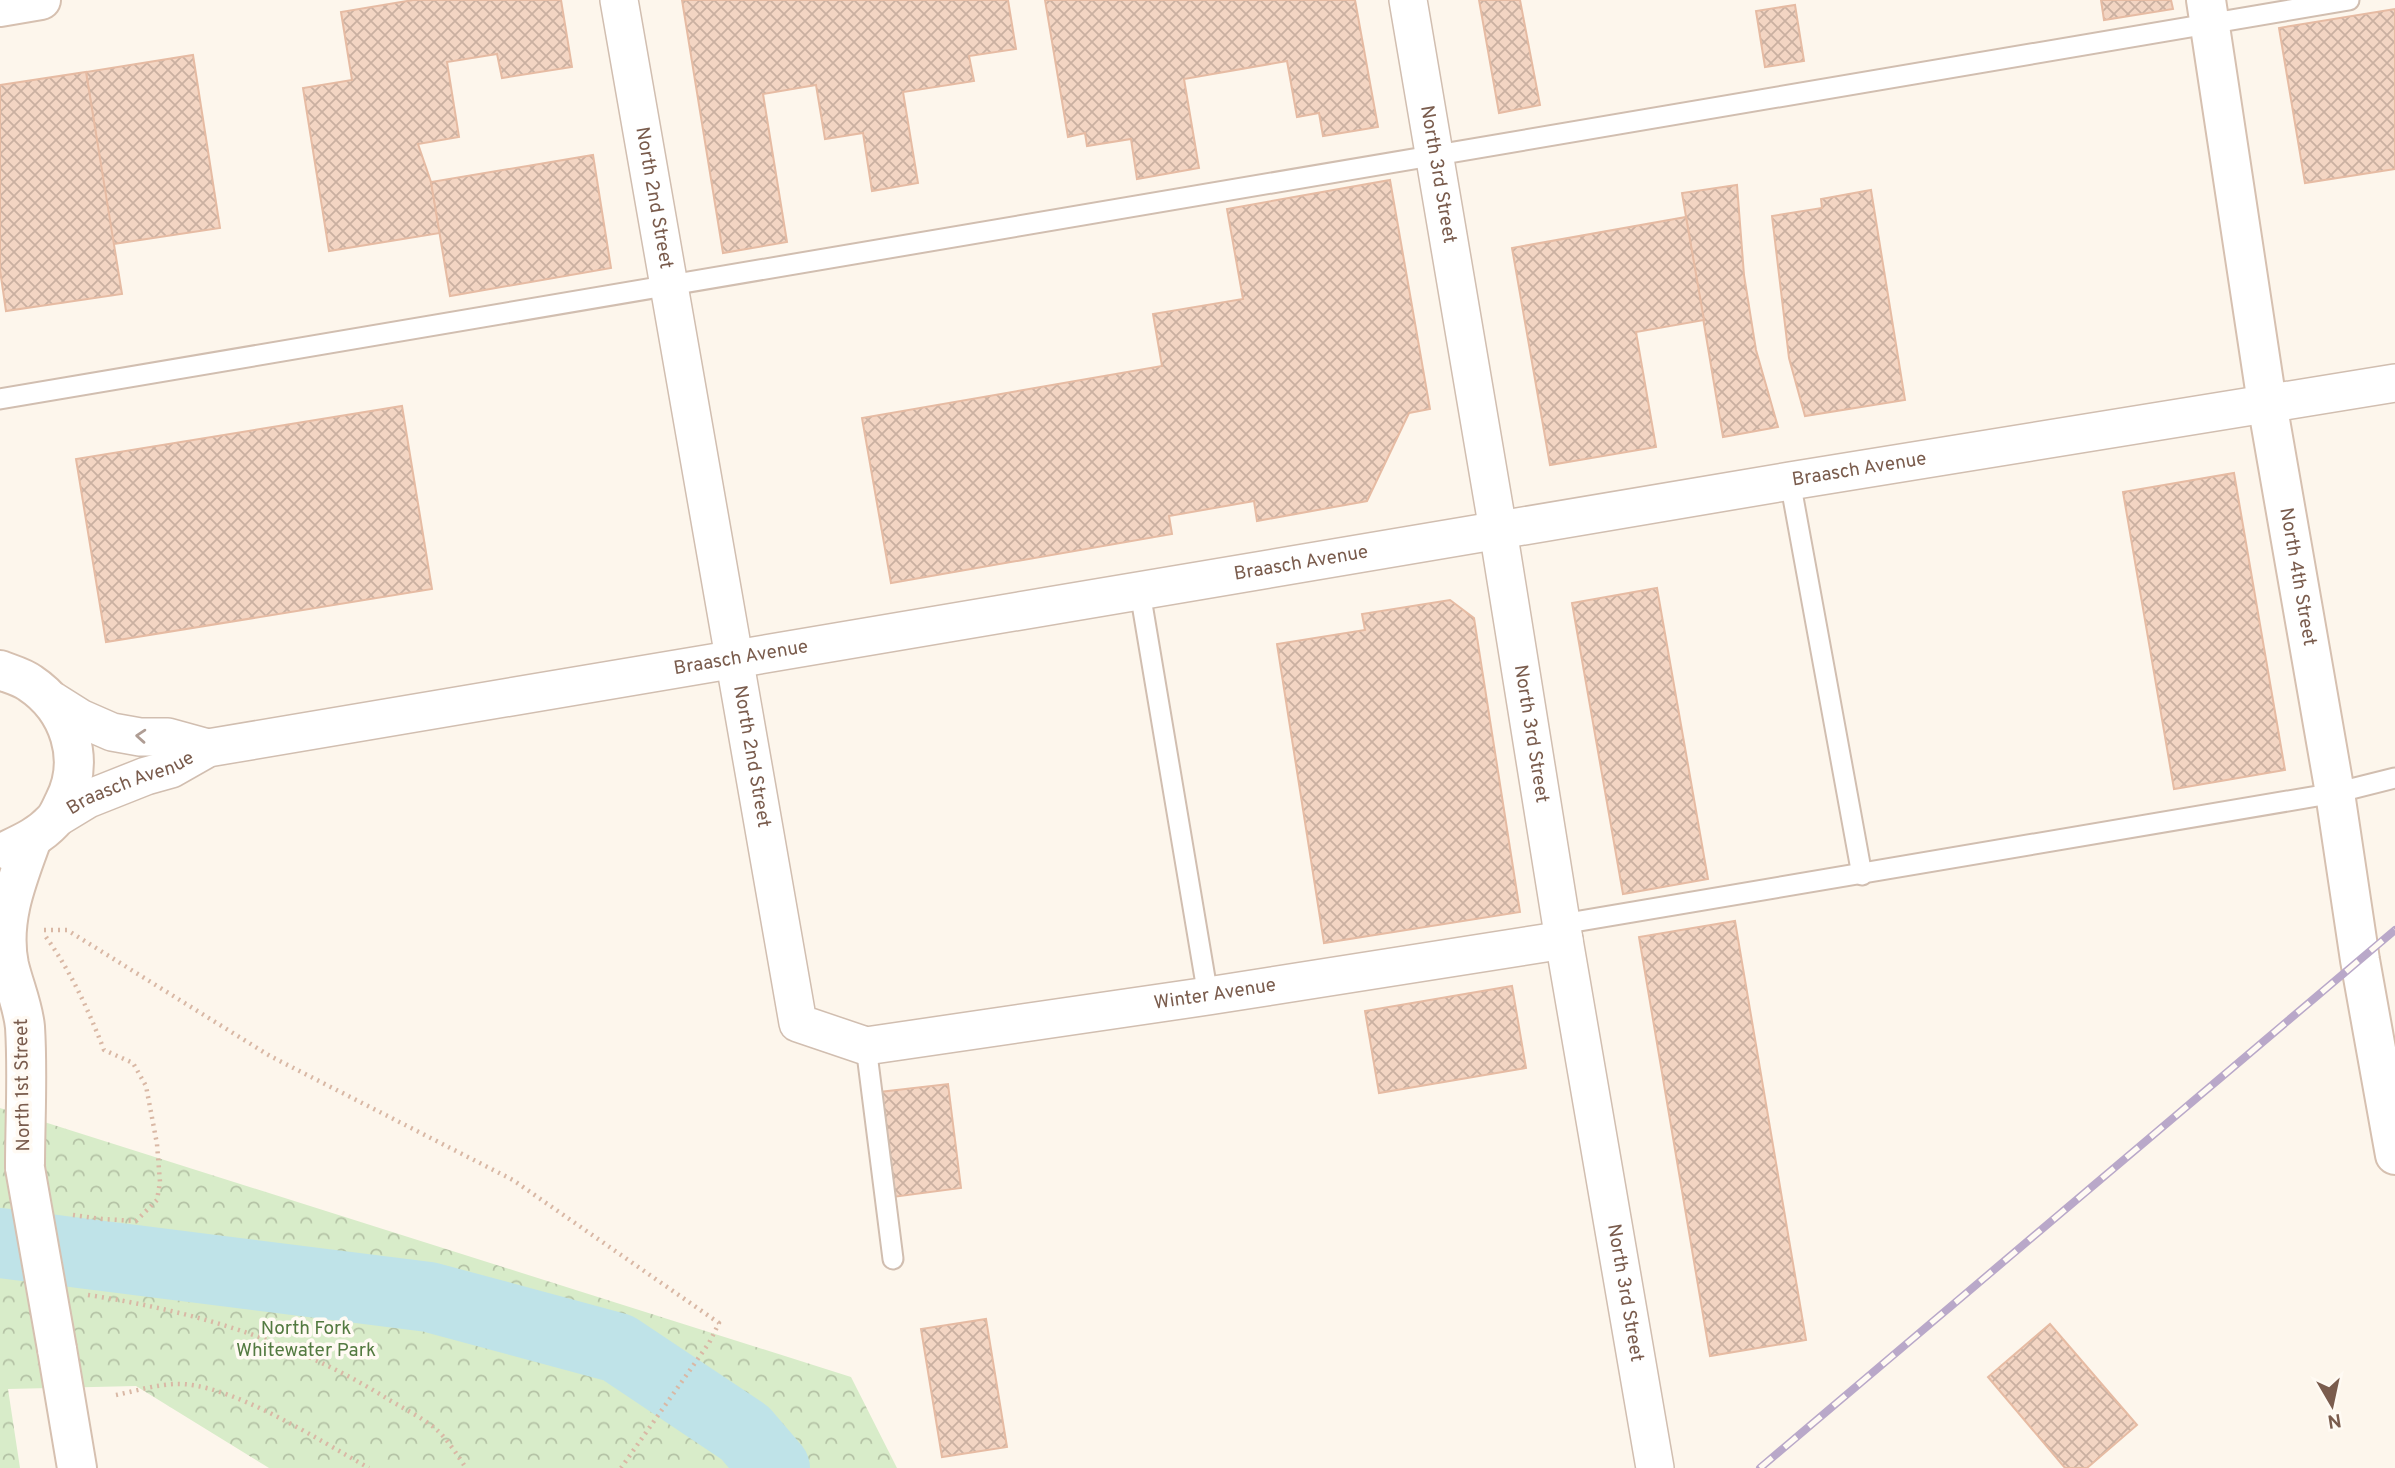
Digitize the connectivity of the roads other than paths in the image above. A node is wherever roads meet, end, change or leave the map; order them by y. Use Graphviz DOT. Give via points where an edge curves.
graph roads {
  1 [pos="41,0"];
  2 [pos="619,0"];
  3 [pos="1408,0"];
  4 [pos="2349,0"];
  5 [pos="0,7"];
  6 [pos="2208,12"];
  7 [pos="1435,155"];
  8 [pos="668,286"];
  9 [pos="2395,383"];
  10 [pos="0,399"];
  11 [pos="2267,403"];
  12 [pos="1790,481"];
  13 [pos="1498,530"];
  14 [pos="1140,592"];
  15 [pos="0,645"];
  16 [pos="734,659"];
  17 [pos="27,684"];
  18 [pos="208,748"];
  19 [pos="2395,778"];
  20 [pos="2335,793"];
  21 [pos="29,837"];
  22 [pos="1862,875"];
  23 [pos="1563,932"];
  24 [pos="1208,996"];
  25 [pos="866,1046"];
  26 [pos="0,1105"];
  27 [pos="2395,1155"];
  28 [pos="25,1168"];
  29 [pos="893,1259"];
  30 [pos="77,1468"];
  31 [pos="1655,1468"];
  1 -- 5 [label="main road"];
  2 -- 8 [label="street, North 2nd Street"];
  3 -- 7 [label="street, North 3rd Street"];
  4 -- 6 [label="lane"];
  6 -- 7 [label="lane"];
  6 -- 11 [label="main road, North 4th Street"];
  7 -- 8 [label="lane"];
  7 -- 13 [label="street, North 3rd Street"];
  8 -- 10 [label="lane"];
  8 -- 16 [label="street, North 2nd Street"];
  9 -- 11 [label="street, Braasch Avenue"];
  11 -- 12 [label="street, Braasch Avenue"];
  11 -- 20 [label="main road, North 4th Street"];
  12 -- 13 [label="street, Braasch Avenue"];
  12 -- 22 [label="lane"];
  13 -- 14 [label="street, Braasch Avenue"];
  13 -- 23 [label="street, North 3rd Street"];
  14 -- 16 [label="street, Braasch Avenue"];
  14 -- 24 [label="lane"];
  15 -- 17 [label="main road"];
  16 -- 18 [label="street, Braasch Avenue"];
  16 -- 25 [label="street, North 2nd Street" via="798,1023"];
  18 -- 17 [label="street, Braasch Avenue, one-way" via="169,737 112,732 80,718"];
  17 -- 21 [label="main road, North 1st Street" via="69,728 75,760 70,790"];
  18 -- 21 [label="street, Braasch Avenue" via="171,769 88,799"];
  19 -- 20 [label="lane"];
  20 -- 22 [label="lane"];
  20 -- 27 [label="main road, North 4th Street"];
  21 -- 28 [label="main road, North 1st Street" via="5,935 25,1026"];
  22 -- 23 [label="lane"];
  23 -- 24 [label="street, Winter Avenue"];
  23 -- 31 [label="street, North 3rd Street"];
  24 -- 25 [label="street, Winter Avenue"];
  25 -- 29 [label="lane"];
  26 -- 28 [label="main road, North 1st Street"];
  28 -- 30 [label="main road, North 1st Street, bridge"];
}
